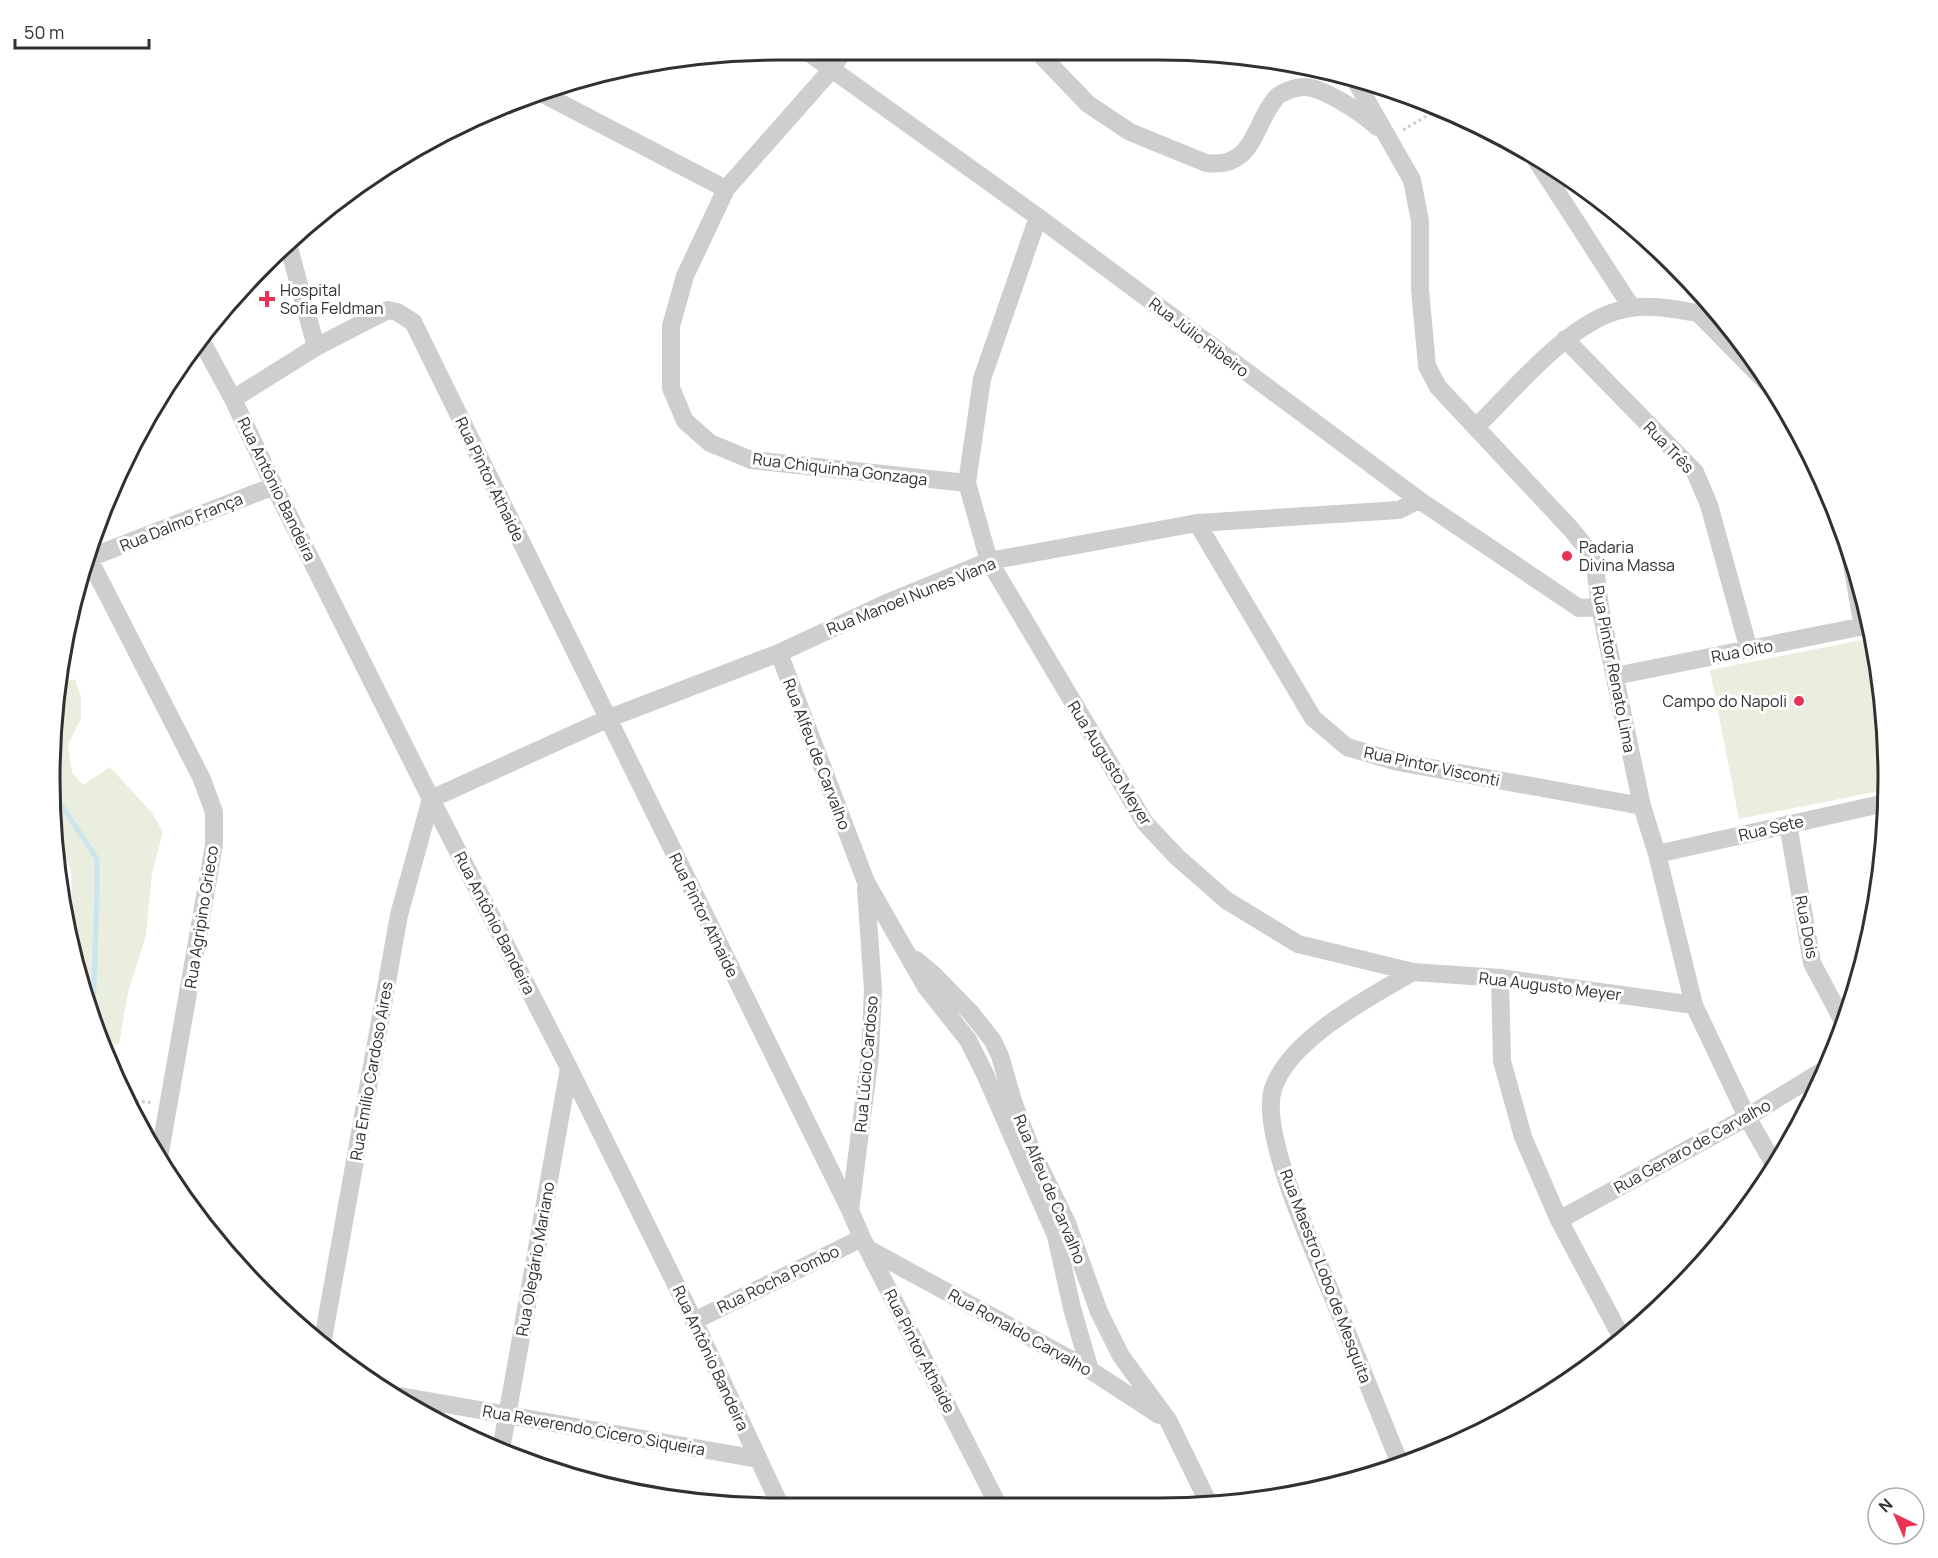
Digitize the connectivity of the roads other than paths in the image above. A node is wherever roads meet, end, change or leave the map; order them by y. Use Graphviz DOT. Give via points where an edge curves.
graph roads {
  1 [pos="819,60"];
  2 [pos="838,60"];
  3 [pos="1046,60"];
  4 [pos="832,69"];
  5 [pos="1360,89"];
  6 [pos="550,97"];
  7 [pos="1389,139"];
  8 [pos="1544,172"];
  9 [pos="726,189"];
  10 [pos="1038,217"];
  11 [pos="290,252"];
  12 [pos="1701,306"];
  13 [pos="1632,308"];
  14 [pos="1566,339"];
  15 [pos="205,347"];
  16 [pos="316,347"];
  17 [pos="233,399"];
  18 [pos="1476,427"];
  19 [pos="967,483"];
  20 [pos="274,486"];
  21 [pos="1419,500"];
  22 [pos="1197,523"];
  23 [pos="96,555"];
  24 [pos="989,561"];
  25 [pos="93,565"];
  26 [pos="1600,607"];
  27 [pos="1861,627"];
  28 [pos="1749,650"];
  29 [pos="779,653"];
  30 [pos="1615,676"];
  31 [pos="607,719"];
  32 [pos="431,799"];
  33 [pos="1877,804"];
  34 [pos="1642,806"];
  35 [pos="1788,824"];
  36 [pos="1657,855"];
  37 [pos="866,882"];
  38 [pos="906,951"];
  39 [pos="1413,972"];
  40 [pos="1500,978"];
  41 [pos="1694,1005"];
  42 [pos="1839,1013"];
  43 [pos="569,1068"];
  44 [pos="1813,1077"];
  45 [pos="1747,1117"];
  46 [pos="161,1146"];
  47 [pos="1770,1157"];
  48 [pos="850,1210"];
  49 [pos="1559,1220"];
  50 [pos="865,1243"];
  51 [pos="694,1321"];
  52 [pos="1619,1332"];
  53 [pos="324,1335"];
  54 [pos="1090,1370"];
  55 [pos="413,1398"];
  56 [pos="507,1414"];
  57 [pos="1168,1420"];
  58 [pos="502,1442"];
  59 [pos="1397,1457"];
  60 [pos="758,1459"];
  61 [pos="1205,1496"];
  62 [pos="777,1498"];
  63 [pos="994,1498"];
  1 -- 4 [label="street, Rua Júlio Ribeiro"];
  2 -- 4 [label="street, Rua Chiquinha Gonzaga"];
  3 -- 7 [label="street" via="1088,104 1130,132 1206,163 1232,161 1253,140 1275,98 1305,87 1332,96 1368,118"];
  4 -- 9 [label="street, Rua Chiquinha Gonzaga"];
  4 -- 10 [label="street, Rua Júlio Ribeiro"];
  5 -- 7 [label="street, Rua Pintor Renato Lima"];
  6 -- 9 [label="street"];
  7 -- 18 [label="street, Rua Pintor Renato Lima" via="1412,180 1420,221 1420,290 1427,366 1438,387"];
  8 -- 13 [label="street"];
  9 -- 19 [label="street, Rua Chiquinha Gonzaga" via="685,276 671,326 671,388 686,421 710,443 752,460"];
  10 -- 19 [label="street" via="982,379"];
  10 -- 21 [label="street, Rua Júlio Ribeiro"];
  11 -- 16 [label="street"];
  12 -- 13 [label="street"];
  13 -- 14 [label="street" via="1598,319"];
  14 -- 18 [label="street"];
  14 -- 28 [label="street, Rua Três" via="1695,472 1709,505"];
  15 -- 17 [label="street, Rua Antônio Bandeira"];
  16 -- 17 [label="street"];
  16 -- 31 [label="street, Rua Pintor Athaide" via="388,310 413,322"];
  17 -- 20 [label="street, Rua Antônio Bandeira"];
  18 -- 26 [label="street, Rua Pintor Renato Lima" via="1589,551"];
  19 -- 24 [label="street, Rua Augusto Meyer"];
  20 -- 23 [label="street, Rua Dalmo França"];
  20 -- 32 [label="street, Rua Antônio Bandeira"];
  21 -- 22 [label="street, Rua Manoel Nunes Viana" via="1399,510"];
  21 -- 26 [label="street, Rua Júlio Ribeiro" via="1579,608"];
  22 -- 24 [label="street, Rua Manoel Nunes Viana"];
  22 -- 34 [label="street, Rua Pintor Visconti" via="1313,718 1347,747 1398,762"];
  24 -- 29 [label="street, Rua Manoel Nunes Viana"];
  24 -- 39 [label="street, Rua Augusto Meyer" via="1145,823 1177,857 1226,900 1298,944"];
  25 -- 46 [label="street, Rua Agripino Grieco" via="201,777 214,812 214,845"];
  26 -- 30 [label="street, Rua Pintor Renato Lima"];
  27 -- 28 [label="street, Rua Oito"];
  28 -- 30 [label="street, Rua Oito"];
  29 -- 31 [label="street, Rua Manoel Nunes Viana"];
  29 -- 37 [label="street, Rua Alfeu de Carvalho"];
  30 -- 34 [label="street, Rua Pintor Renato Lima"];
  31 -- 32 [label="street, Rua Manoel Nunes Viana"];
  31 -- 48 [label="street, Rua Pintor Athaide"];
  32 -- 43 [label="street, Rua Antônio Bandeira"];
  32 -- 53 [label="street, Rua Emílio Cardoso Aires" via="399,915"];
  33 -- 35 [label="street, Rua Sete"];
  34 -- 36 [label="street, Rua Pintor Renato Lima"];
  35 -- 36 [label="street, Rua Sete"];
  35 -- 42 [label="street, Rua Dois" via="1812,963"];
  36 -- 41 [label="street, Rua Pintor Renato Lima"];
  37 -- 38 [label="street, Rua Alfeu de Carvalho"];
  37 -- 48 [label="street, Rua Lúcio Cardoso" via="873,1001"];
  38 -- 54 [label="street, Rua Alfeu de Carvalho" via="927,987 968,1040 985,1074 1056,1236"];
  38 -- 57 [label="street, Rua Alfeu de Carvalho" via="971,1013 993,1041 1031,1149 1067,1223 1100,1312 1121,1356"];
  39 -- 40 [label="street, Rua Augusto Meyer"];
  39 -- 59 [label="street, Rua Maestro Lobo de Mesquita" via="1366,999 1288,1059 1273,1089 1272,1118 1284,1172"];
  40 -- 41 [label="street, Rua Augusto Meyer"];
  40 -- 49 [label="street" via="1502,1061 1523,1137"];
  41 -- 45 [label="street, Rua Pintor Renato Lima"];
  43 -- 51 [label="street, Rua Antônio Bandeira"];
  43 -- 56 [label="street, Rua Olegário Mariano"];
  44 -- 45 [label="street, Rua Genaro de Carvalho"];
  45 -- 47 [label="street, Rua Pintor Renato Lima"];
  45 -- 49 [label="street, Rua Genaro de Carvalho"];
  48 -- 50 [label="street, Rua Pintor Athaide"];
  49 -- 52 [label="street"];
  50 -- 51 [label="street, Rua Rocha Pombo"];
  50 -- 54 [label="street, Rua Ronaldo Carvalho"];
  50 -- 63 [label="street, Rua Pintor Athaide"];
  51 -- 60 [label="street, Rua Antônio Bandeira"];
  54 -- 57 [label="street, Rua Ronaldo Carvalho"];
  55 -- 56 [label="street, Rua Reverendo Cícero Siqueira"];
  56 -- 58 [label="street, Rua Olegário Mariano"];
  56 -- 60 [label="street, Rua Reverendo Cícero Siqueira"];
  57 -- 61 [label="street, Rua Alfeu de Carvalho"];
  60 -- 62 [label="street, Rua Antônio Bandeira"];
}
